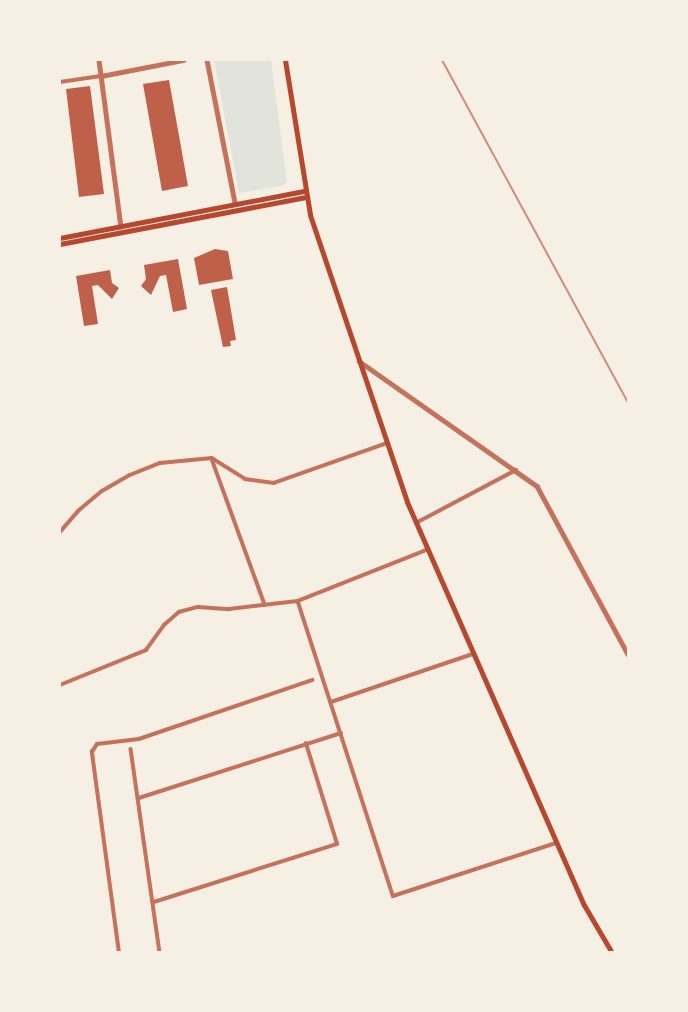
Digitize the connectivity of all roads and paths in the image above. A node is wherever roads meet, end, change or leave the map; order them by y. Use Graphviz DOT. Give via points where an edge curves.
graph roads {
  1 [pos="99,60"];
  2 [pos="183,60"];
  3 [pos="207,60"];
  4 [pos="285,60"];
  5 [pos="101,76"];
  6 [pos="60,82"];
  7 [pos="305,194"];
  8 [pos="235,203"];
  9 [pos="121,227"];
  10 [pos="60,238"];
  11 [pos="60,244"];
  12 [pos="358,360"];
  13 [pos="387,443"];
  14 [pos="212,458"];
  15 [pos="516,470"];
  16 [pos="416,523"];
  17 [pos="60,532"];
  18 [pos="426,550"];
  19 [pos="298,601"];
  20 [pos="265,605"];
  21 [pos="473,653"];
  22 [pos="628,654"];
  23 [pos="312,680"];
  24 [pos="60,685"];
  25 [pos="331,702"];
  26 [pos="341,733"];
  27 [pos="306,744"];
  28 [pos="131,749"];
  29 [pos="139,798"];
  30 [pos="557,843"];
  31 [pos="154,902"];
  32 [pos="119,953"];
  33 [pos="160,953"];
  34 [pos="612,953"];
  1 -- 5 [label="street"];
  2 -- 5 [label="street"];
  3 -- 8 [label="street"];
  4 -- 7 [label="highway"];
  5 -- 6 [label="street"];
  5 -- 9 [label="street"];
  7 -- 8 [label="main road"];
  7 -- 11 [label="main road"];
  7 -- 12 [label="highway"];
  8 -- 9 [label="main road"];
  9 -- 10 [label="main road"];
  12 -- 13 [label="highway"];
  12 -- 15 [label="street"];
  13 -- 14 [label="street" via="274,483 245,479"];
  13 -- 16 [label="highway"];
  14 -- 17 [label="street" via="179,459 130,475 78,511"];
  14 -- 20 [label="street"];
  15 -- 16 [label="street"];
  15 -- 22 [label="street" via="537,486"];
  16 -- 18 [label="highway"];
  18 -- 19 [label="street"];
  18 -- 21 [label="highway"];
  19 -- 20 [label="street"];
  19 -- 25 [label="street"];
  20 -- 24 [label="street" via="179,612 146,650"];
  21 -- 25 [label="street"];
  21 -- 30 [label="highway"];
  23 -- 32 [label="street" via="139,738 97,744 92,752"];
  25 -- 26 [label="street"];
  26 -- 27 [label="street"];
  26 -- 30 [label="street" via="393,896"];
  27 -- 29 [label="street"];
  27 -- 31 [label="street" via="337,844"];
  28 -- 29 [label="street"];
  29 -- 31 [label="street"];
  30 -- 34 [label="highway" via="584,905"];
  31 -- 33 [label="street"];
}
